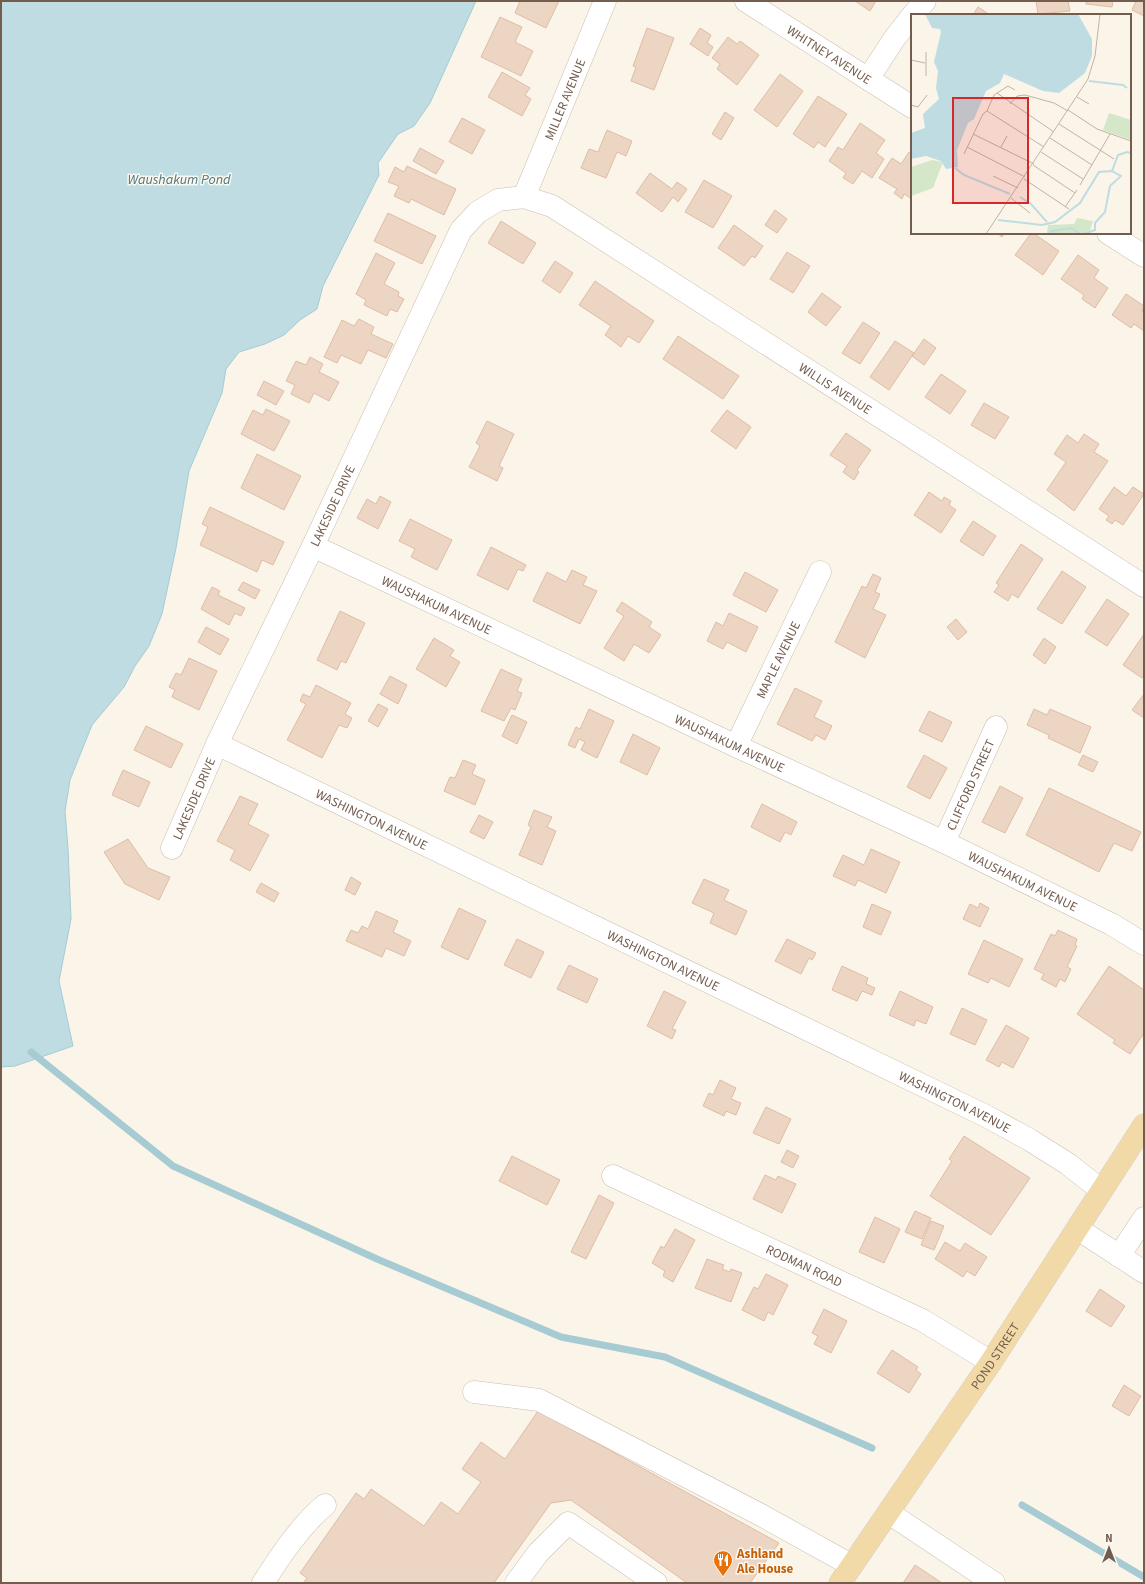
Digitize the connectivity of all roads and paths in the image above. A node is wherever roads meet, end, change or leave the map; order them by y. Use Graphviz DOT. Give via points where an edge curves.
graph roads {
  1 [pos="605,1"];
  2 [pos="746,1"];
  3 [pos="925,1"];
  4 [pos="915,14"];
  5 [pos="911,18"];
  6 [pos="868,79"];
  7 [pos="911,106"];
  8 [pos="524,197"];
  9 [pos="1110,234"];
  10 [pos="1144,256"];
  11 [pos="313,546"];
  12 [pos="820,572"];
  13 [pos="1144,586"];
  14 [pos="996,727"];
  15 [pos="217,744"];
  16 [pos="736,746"];
  17 [pos="944,842"];
  18 [pos="172,848"];
  19 [pos="1144,944"];
  20 [pos="1144,1125"];
  21 [pos="613,1176"];
  22 [pos="1101,1190"];
  23 [pos="1144,1218"];
  24 [pos="1078,1229"];
  25 [pos="1119,1256"];
  26 [pos="1144,1272"];
  27 [pos="991,1362"];
  28 [pos="474,1392"];
  29 [pos="325,1504"];
  30 [pos="889,1513"];
  31 [pos="846,1574"];
  32 [pos="985,1581"];
  33 [pos="263,1583"];
  34 [pos="516,1583"];
  35 [pos="656,1583"];
  1 -- 8 [label="street, MILLER AVENUE"];
  2 -- 6 [label="street, WHITNEY AVENUE"];
  3 -- 4 [label="street"];
  5 -- 6 [label="street"];
  6 -- 7 [label="street, WHITNEY AVENUE"];
  8 -- 11 [label="street, LAKESIDE DRIVE" via="498,200 478,212 461,230"];
  8 -- 13 [label="street, WILLIS AVENUE" via="552,206 580,223"];
  9 -- 10 [label="street"];
  11 -- 15 [label="street, LAKESIDE DRIVE"];
  11 -- 16 [label="street, WAUSHAKUM AVENUE"];
  12 -- 16 [label="street, MAPLE AVENUE"];
  14 -- 17 [label="street, CLIFFORD STREET"];
  15 -- 18 [label="street, LAKESIDE DRIVE"];
  15 -- 22 [label="street, WASHINGTON AVENUE" via="986,1116 1068,1164"];
  16 -- 17 [label="street, WAUSHAKUM AVENUE"];
  17 -- 19 [label="street, WAUSHAKUM AVENUE" via="1111,924"];
  20 -- 22 [label="main road, POND STREET"];
  21 -- 27 [label="street, RODMAN ROAD" via="922,1320"];
  22 -- 24 [label="main road, POND STREET"];
  23 -- 25 [label="street"];
  24 -- 25 [label="street"];
  24 -- 27 [label="main road, POND STREET"];
  25 -- 26 [label="street"];
  27 -- 30 [label="main road, POND STREET"];
  28 -- 31 [label="street" via="539,1400 761,1515"];
  29 -- 33 [label="street" via="292,1541"];
  30 -- 31 [label="main road, POND STREET"];
  30 -- 32 [label="street"];
  34 -- 35 [label="street" via="538,1553 568,1523"];
}
